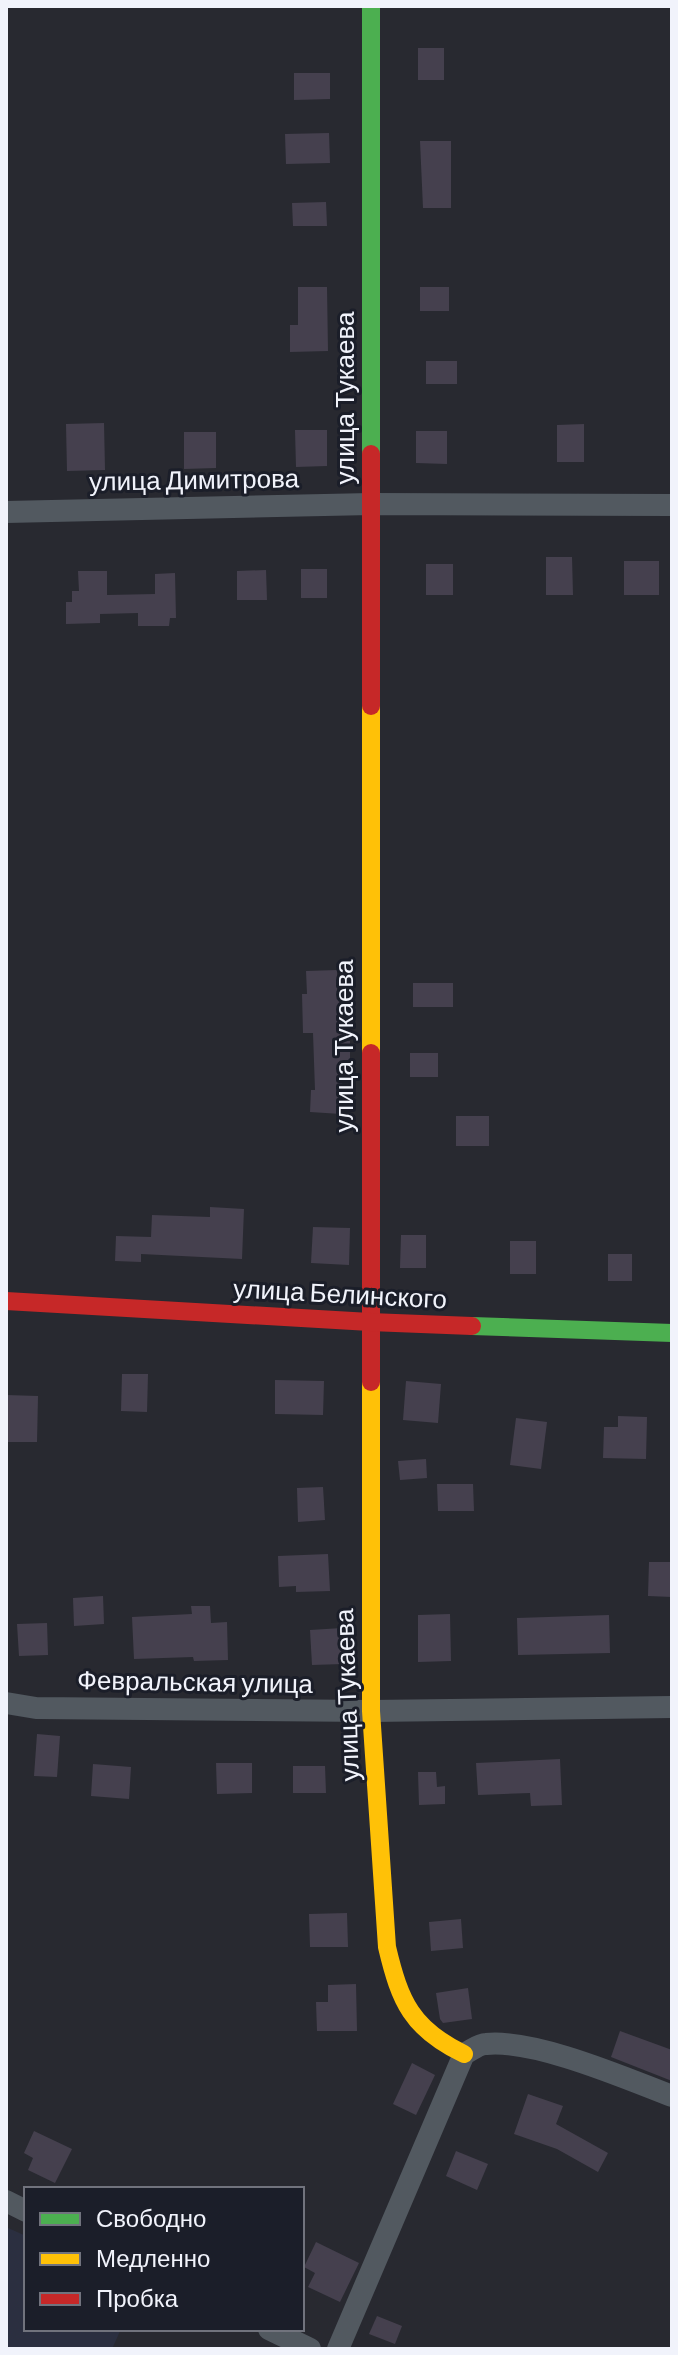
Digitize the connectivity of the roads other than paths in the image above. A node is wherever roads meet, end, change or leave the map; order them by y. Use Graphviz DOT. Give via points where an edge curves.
graph roads {
  1 [pos="371,6"];
  2 [pos="371,504"];
  3 [pos="672,505"];
  4 [pos="6,512"];
  5 [pos="6,1301"];
  6 [pos="370,1322"];
  7 [pos="672,1333"];
  8 [pos="6,1703"];
  9 [pos="672,1707"];
  10 [pos="371,1711"];
  11 [pos="464,2054"];
  12 [pos="672,2096"];
  13 [pos="6,2201"];
  14 [pos="24,2210"];
  15 [pos="273,2331"];
  16 [pos="310,2349"];
  17 [pos="338,2349"];
  1 -- 2 [label="street, улица Тукаева"];
  2 -- 3 [label="street, улица Димитрова"];
  2 -- 4 [label="street, улица Димитрова"];
  2 -- 6 [label="street, улица Тукаева"];
  5 -- 6 [label="street, улица Белинского"];
  6 -- 7 [label="street, улица Белинского"];
  6 -- 10 [label="street, улица Тукаева"];
  8 -- 10 [label="street, Февральская улица" via="36,1708"];
  9 -- 10 [label="street, Февральская улица"];
  10 -- 11 [label="street, улица Тукаева" via="387,1947 394,1979 432,2037"];
  11 -- 12 [label="street" via="483,2043 519,2045"];
  11 -- 17 [label="street"];
  13 -- 14 [label="street"];
  15 -- 16 [label="street"];
}
